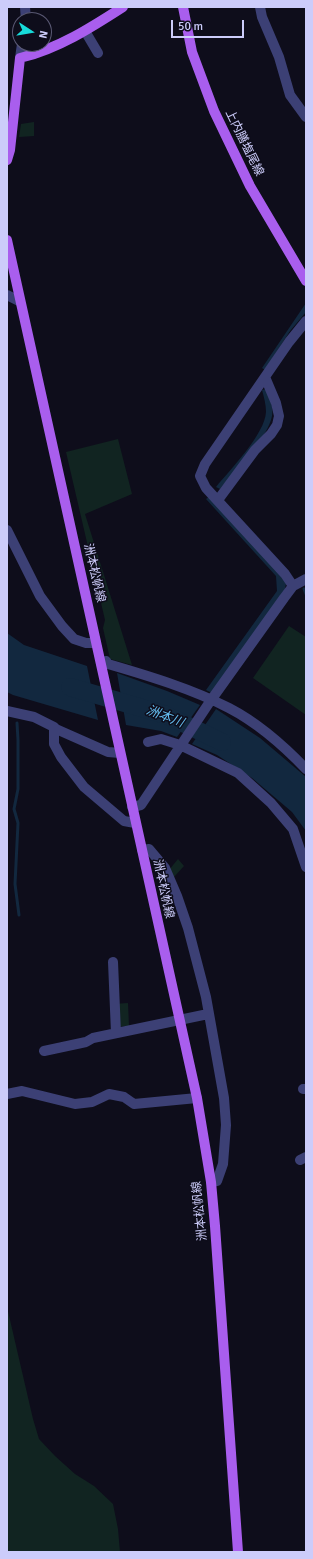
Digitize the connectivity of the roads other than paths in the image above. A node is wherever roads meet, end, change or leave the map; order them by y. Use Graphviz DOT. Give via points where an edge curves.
graph roads {
  1 [pos="123,7"];
  2 [pos="183,7"];
  3 [pos="260,7"];
  4 [pos="85,31"];
  5 [pos="21,52"];
  6 [pos="98,53"];
  7 [pos="20,58"];
  8 [pos="306,117"];
  9 [pos="7,160"];
  10 [pos="7,240"];
  11 [pos="306,281"];
  12 [pos="7,295"];
  13 [pos="20,301"];
  14 [pos="306,321"];
  15 [pos="265,377"];
  16 [pos="218,500"];
  17 [pos="7,530"];
  18 [pos="306,579"];
  19 [pos="293,586"];
  20 [pos="96,643"];
  21 [pos="104,663"];
  22 [pos="210,702"];
  23 [pos="7,711"];
  24 [pos="54,727"];
  25 [pos="148,742"];
  26 [pos="181,744"];
  27 [pos="120,753"];
  28 [pos="306,769"];
  29 [pos="132,807"];
  30 [pos="135,823"];
  31 [pos="142,850"];
  32 [pos="306,867"];
  33 [pos="113,962"];
  34 [pos="208,1014"];
  35 [pos="179,1021"];
  36 [pos="116,1033"];
  37 [pos="44,1051"];
  38 [pos="7,1094"];
  39 [pos="197,1098"];
  40 [pos="211,1182"];
  41 [pos="238,1552"];
  1 -- 4 [label="main road"];
  2 -- 11 [label="main road, 上内膳塩尾線" via="192,52 214,111 250,186"];
  3 -- 8 [label="street" via="280,57 290,95"];
  4 -- 6 [label="street"];
  4 -- 7 [label="main road" via="33,55"];
  5 -- 7 [label="street"];
  7 -- 9 [label="main road"];
  10 -- 13 [label="main road, 洲本松帆線"];
  12 -- 13 [label="street"];
  13 -- 20 [label="main road, 洲本松帆線"];
  14 -- 15 [label="street"];
  15 -- 16 [label="street" via="276,404 277,425"];
  15 -- 16 [label="street" via="200,476"];
  16 -- 19 [label="street"];
  17 -- 20 [label="street" via="40,596 62,626 74,639"];
  18 -- 19 [label="street"];
  19 -- 22 [label="street"];
  20 -- 21 [label="main road, 洲本松帆線"];
  21 -- 22 [label="street" via="180,688"];
  21 -- 27 [label="main road, 洲本松帆線"];
  22 -- 26 [label="street"];
  22 -- 28 [label="street" via="240,714 287,750"];
  23 -- 24 [label="street" via="34,717"];
  24 -- 27 [label="street" via="108,752"];
  24 -- 30 [label="street" via="54,744 84,787 124,821"];
  25 -- 26 [label="street" via="161,739"];
  26 -- 29 [label="street" via="141,805"];
  26 -- 32 [label="street" via="238,773 271,803 293,829"];
  27 -- 29 [label="main road, 洲本松帆線"];
  29 -- 30 [label="main road, 洲本松帆線"];
  30 -- 31 [label="main road, 洲本松帆線"];
  31 -- 34 [label="street" via="149,849 165,868 177,896 206,996"];
  31 -- 35 [label="main road, 洲本松帆線"];
  33 -- 36 [label="street"];
  34 -- 35 [label="street"];
  34 -- 40 [label="street" via="224,1098 226,1125 223,1164 216,1181"];
  35 -- 36 [label="street"];
  35 -- 39 [label="main road, 洲本松帆線"];
  36 -- 37 [label="street"];
  38 -- 39 [label="street" via="22,1091 75,1104 92,1102 110,1094 124,1097 134,1104"];
  39 -- 40 [label="main road, 洲本松帆線"];
  40 -- 41 [label="main road, 洲本松帆線"];
}
